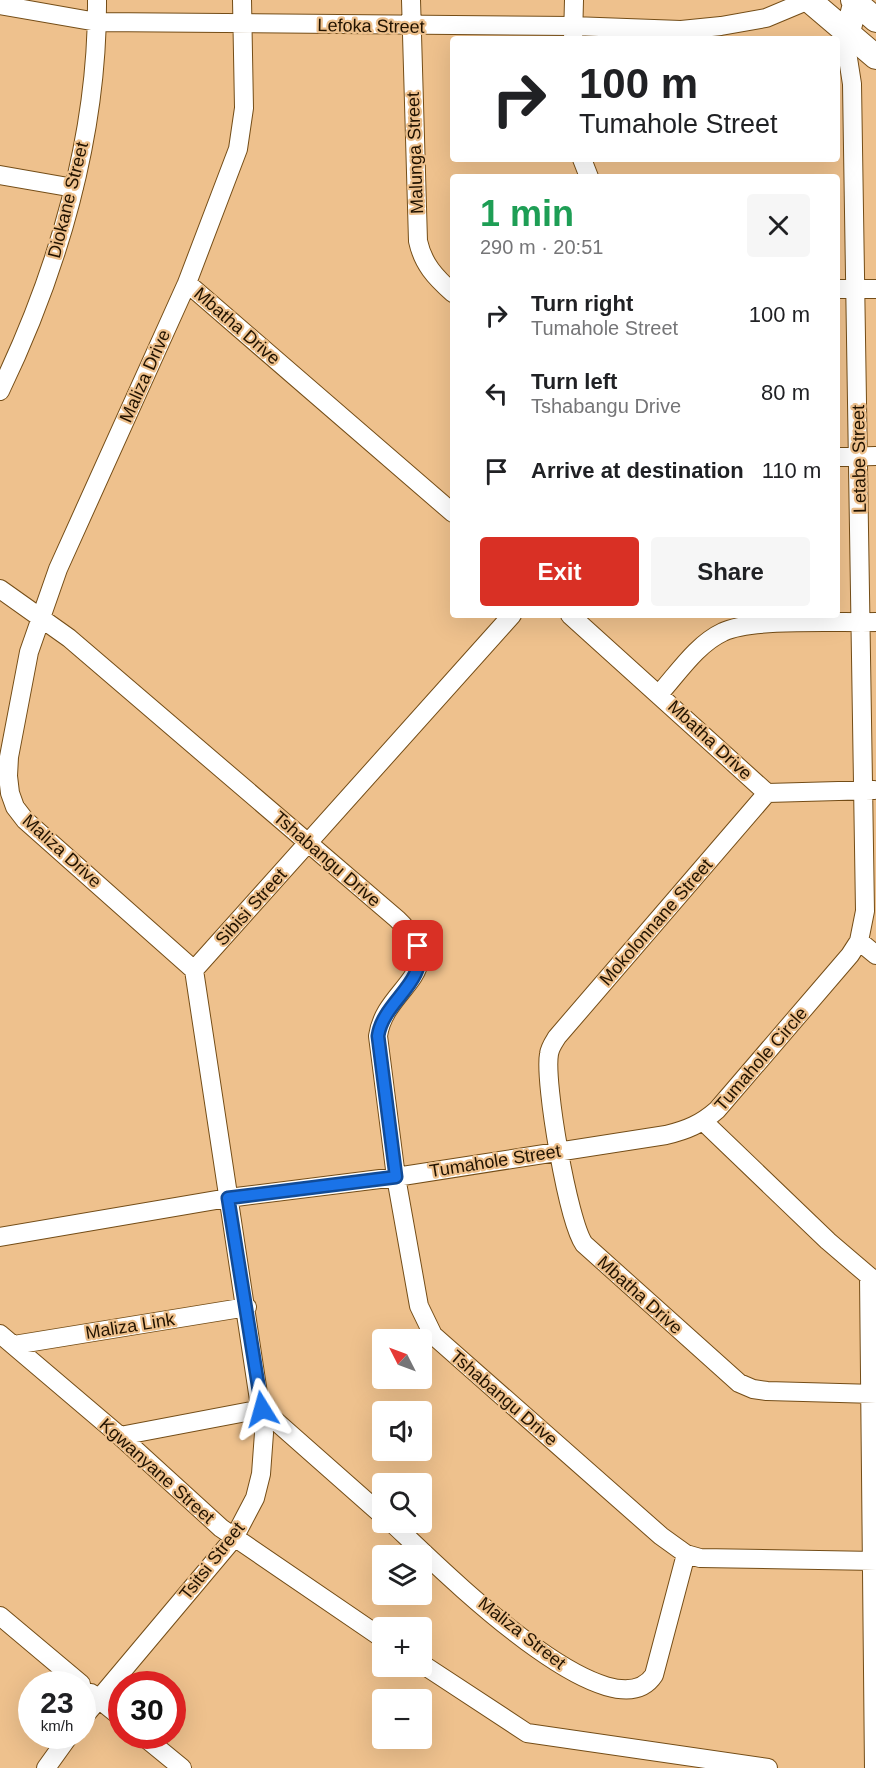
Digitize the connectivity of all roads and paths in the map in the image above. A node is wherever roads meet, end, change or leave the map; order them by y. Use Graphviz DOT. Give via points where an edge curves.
graph roads {
  1 [pos="97,0"];
  2 [pos="242,0"];
  3 [pos="411,0"];
  4 [pos="574,0"];
  5 [pos="809,0"];
  6 [pos="855,0"];
  7 [pos="0,5"];
  8 [pos="876,20"];
  9 [pos="97,22"];
  10 [pos="242,24"];
  11 [pos="412,27"];
  12 [pos="848,32"];
  13 [pos="573,33"];
  14 [pos="682,34"];
  15 [pos="873,44"];
  16 [pos="852,84"];
  17 [pos="844,119"];
  18 [pos="0,175"];
  19 [pos="74,188"];
  20 [pos="187,283"];
  21 [pos="840,289"];
  22 [pos="856,289"];
  23 [pos="876,289"];
  24 [pos="450,290"];
  25 [pos="0,392"];
  26 [pos="868,456"];
  27 [pos="840,457"];
  28 [pos="450,510"];
  29 [pos="0,589"];
  30 [pos="40,615"];
  31 [pos="509,618"];
  32 [pos="573,618"];
  33 [pos="869,623"];
  34 [pos="660,693"];
  35 [pos="870,790"];
  36 [pos="767,793"];
  37 [pos="308,843"];
  38 [pos="859,941"];
  39 [pos="876,955"];
  40 [pos="194,970"];
  41 [pos="549,1054"];
  42 [pos="704,1122"];
  43 [pos="559,1152"];
  44 [pos="396,1177"];
  45 [pos="228,1198"];
  46 [pos="0,1238"];
  47 [pos="872,1273"];
  48 [pos="246,1307"];
  49 [pos="4,1337"];
  50 [pos="873,1394"];
  51 [pos="262,1409"];
  52 [pos="120,1436"];
  53 [pos="372,1506"];
  54 [pos="403,1533"];
  55 [pos="234,1538"];
  56 [pos="686,1554"];
  57 [pos="874,1561"];
  58 [pos="0,1616"];
  59 [pos="372,1631"];
  60 [pos="7,1633"];
  61 [pos="432,1670"];
  62 [pos="62,1671"];
  63 [pos="96,1697"];
  64 [pos="99,1699"];
  65 [pos="96,1703"];
  66 [pos="108,1706"];
  67 [pos="60,1749"];
  68 [pos="158,1749"];
  69 [pos="46,1768"];
  70 [pos="181,1768"];
  71 [pos="768,1768"];
  72 [pos="874,1768"];
  1 -- 9 [label="street, Diokane Street"];
  2 -- 10 [label="street, Mbatha Drive"];
  3 -- 11 [label="street, Malunga Street"];
  4 -- 13 [label="street"];
  5 -- 12 [label="street"];
  5 -- 14 [label="street, Lefoka Street" via="766,18"];
  6 -- 8 [label="street"];
  6 -- 12 [label="street"];
  7 -- 9 [label="street, Lefoka Street"];
  9 -- 10 [label="street, Lefoka Street"];
  9 -- 19 [label="street, Diokane Street"];
  10 -- 11 [label="street, Lefoka Street"];
  10 -- 20 [label="street, Mbatha Drive" via="244,108 238,149"];
  11 -- 13 [label="street, Lefoka Street"];
  11 -- 24 [label="street, Malunga Street" via="418,241 429,269"];
  12 -- 15 [label="street"];
  12 -- 16 [label="street, Letabe Street"];
  13 -- 14 [label="street, Lefoka Street"];
  15 -- 16 [label="street, Letabe Street"];
  16 -- 17 [label="street, Letabe Street"];
  17 -- 22 [label="street, Letabe Street"];
  18 -- 19 [label="street"];
  19 -- 25 [label="street, Diokane Street" via="35,314"];
  20 -- 28 [label="street, Mbatha Drive"];
  20 -- 30 [label="street, Maliza Drive"];
  21 -- 22 [label="street"];
  22 -- 23 [label="street"];
  22 -- 26 [label="street, Letabe Street"];
  26 -- 27 [label="street"];
  26 -- 33 [label="street, Letabe Street"];
  29 -- 30 [label="street, Tshabangu Drive"];
  30 -- 37 [label="street, Tshabangu Drive"];
  30 -- 40 [label="street, Maliza Drive" via="9,757 10,793 15,807"];
  31 -- 37 [label="street, Sibisi Street"];
  32 -- 34 [label="street, Mbatha Drive"];
  33 -- 34 [label="street" via="766,624 724,631 695,654"];
  33 -- 35 [label="street, Letabe Street"];
  34 -- 36 [label="street, Mbatha Drive"];
  35 -- 36 [label="street, Mbatha Drive"];
  35 -- 38 [label="street, Letabe Street" via="865,911"];
  36 -- 41 [label="street, Mokolonnane Street" via="557,1037"];
  37 -- 40 [label="street, Sibisi Street"];
  37 -- 44 [label="street, Tshabangu Drive" via="405,927 421,956 418,971 387,1011 378,1036"];
  38 -- 39 [label="street"];
  38 -- 42 [label="street, Tumahole Circle" via="839,969"];
  40 -- 45 [label="street"];
  41 -- 43 [label="street, Mbatha Drive"];
  42 -- 43 [label="street, Tumahole Street" via="666,1135"];
  42 -- 47 [label="street, Tumahole Circle" via="828,1241"];
  43 -- 44 [label="street, Tumahole Street"];
  43 -- 50 [label="street, Mbatha Drive" via="572,1220 584,1244 724,1371 753,1389"];
  44 -- 45 [label="street, Tumahole Street"];
  44 -- 56 [label="street, Tshabangu Drive" via="419,1306 433,1335"];
  45 -- 46 [label="street, Tumahole Street"];
  45 -- 48 [label="street"];
  47 -- 50 [label="street"];
  48 -- 49 [label="street, Maliza Link"];
  48 -- 51 [label="street"];
  49 -- 52 [label="street, Kgwanyane Street"];
  50 -- 57 [label="street"];
  51 -- 52 [label="street"];
  51 -- 53 [label="street"];
  51 -- 55 [label="street, Tsitsi Street" via="261,1474 255,1497"];
  52 -- 55 [label="street, Kgwanyane Street"];
  54 -- 56 [label="street, Maliza Street" via="538,1652 573,1673 625,1690 644,1687 654,1675"];
  55 -- 59 [label="street, Kgwanyane Street"];
  55 -- 64 [label="street, Tsitsi Street"];
  56 -- 57 [label="street, Tshabangu Drive" via="700,1558"];
  57 -- 72 [label="street"];
  58 -- 60 [label="street"];
  60 -- 62 [label="street"];
  61 -- 71 [label="street" via="527,1732"];
  63 -- 64 [label="street"];
  64 -- 65 [label="street, Tsitsi Street"];
  64 -- 66 [label="street"];
  67 -- 69 [label="street"];
  68 -- 70 [label="street"];
}
